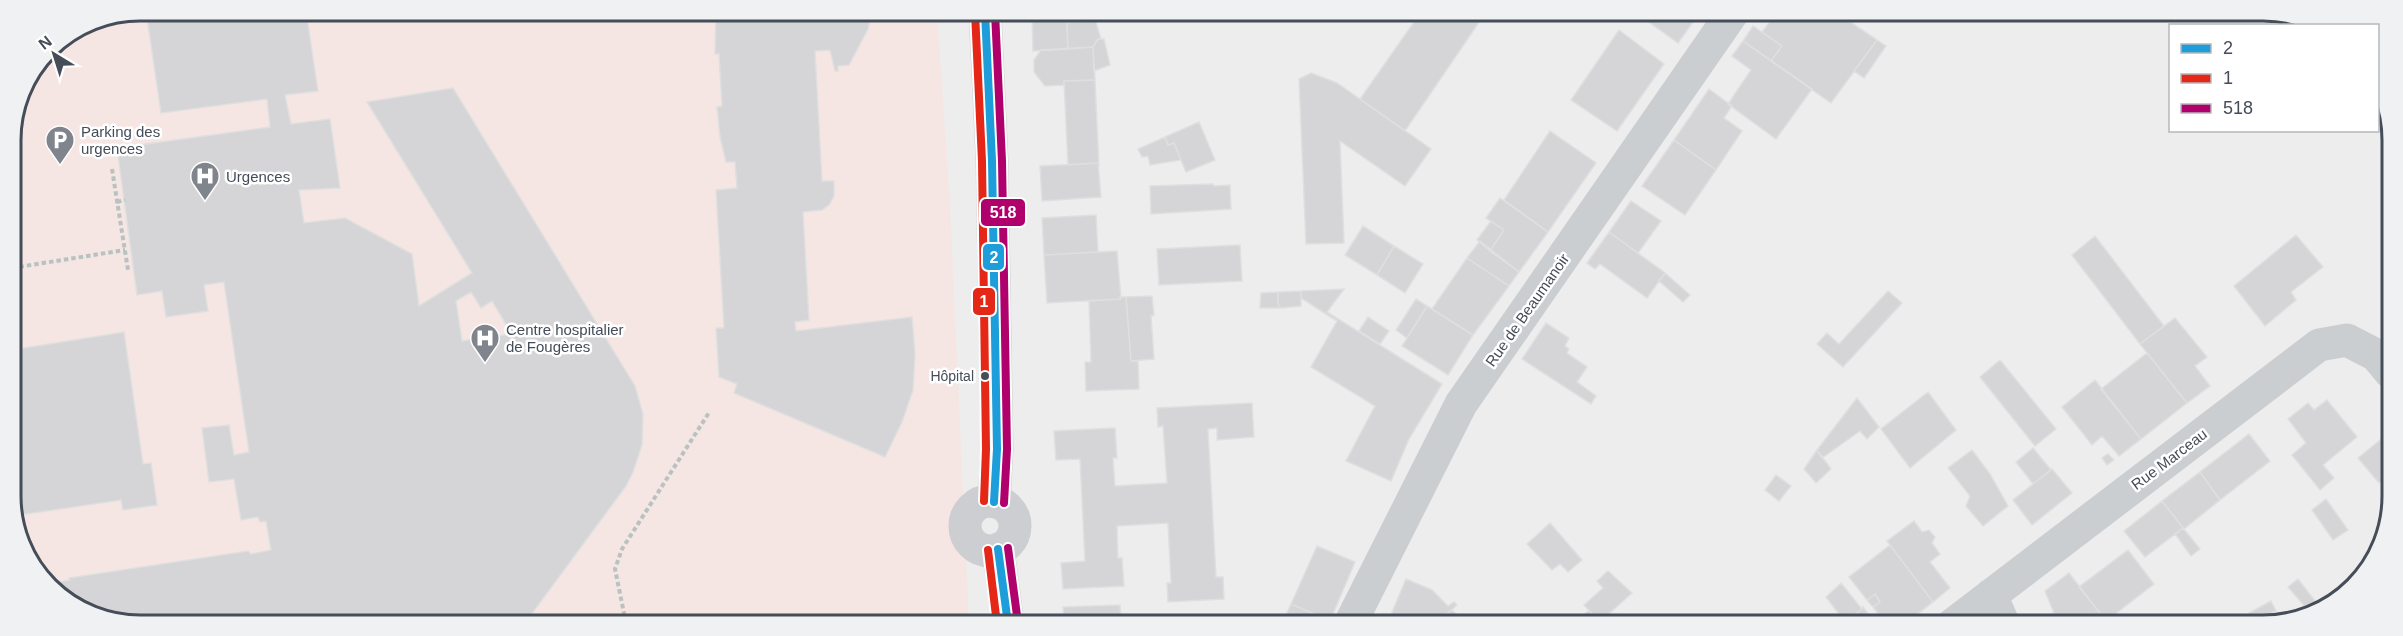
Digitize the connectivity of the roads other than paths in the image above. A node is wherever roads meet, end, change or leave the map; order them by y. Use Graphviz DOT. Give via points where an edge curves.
graph roads {
  1 [pos="1727,21"];
  2 [pos="985,26"];
  3 [pos="2382,362"];
  4 [pos="1991,595"];
  5 [pos="1007,615"];
  6 [pos="1355,615"];
  7 [pos="1965,615"];
  8 [pos="2000,615"];
  1 -- 6 [label="street, Rue de Beaumanoir" via="1461,404"];
  2 -- 5 [label="main road" via="992,161 997,438 994,502 1004,506 1015,524 1008,544 998,549"];
  3 -- 4 [label="street, Rue Marceau" via="2347,340 2319,345"];
  4 -- 7 [label="street, Rue Marceau"];
  4 -- 8 [label="street"];
}
